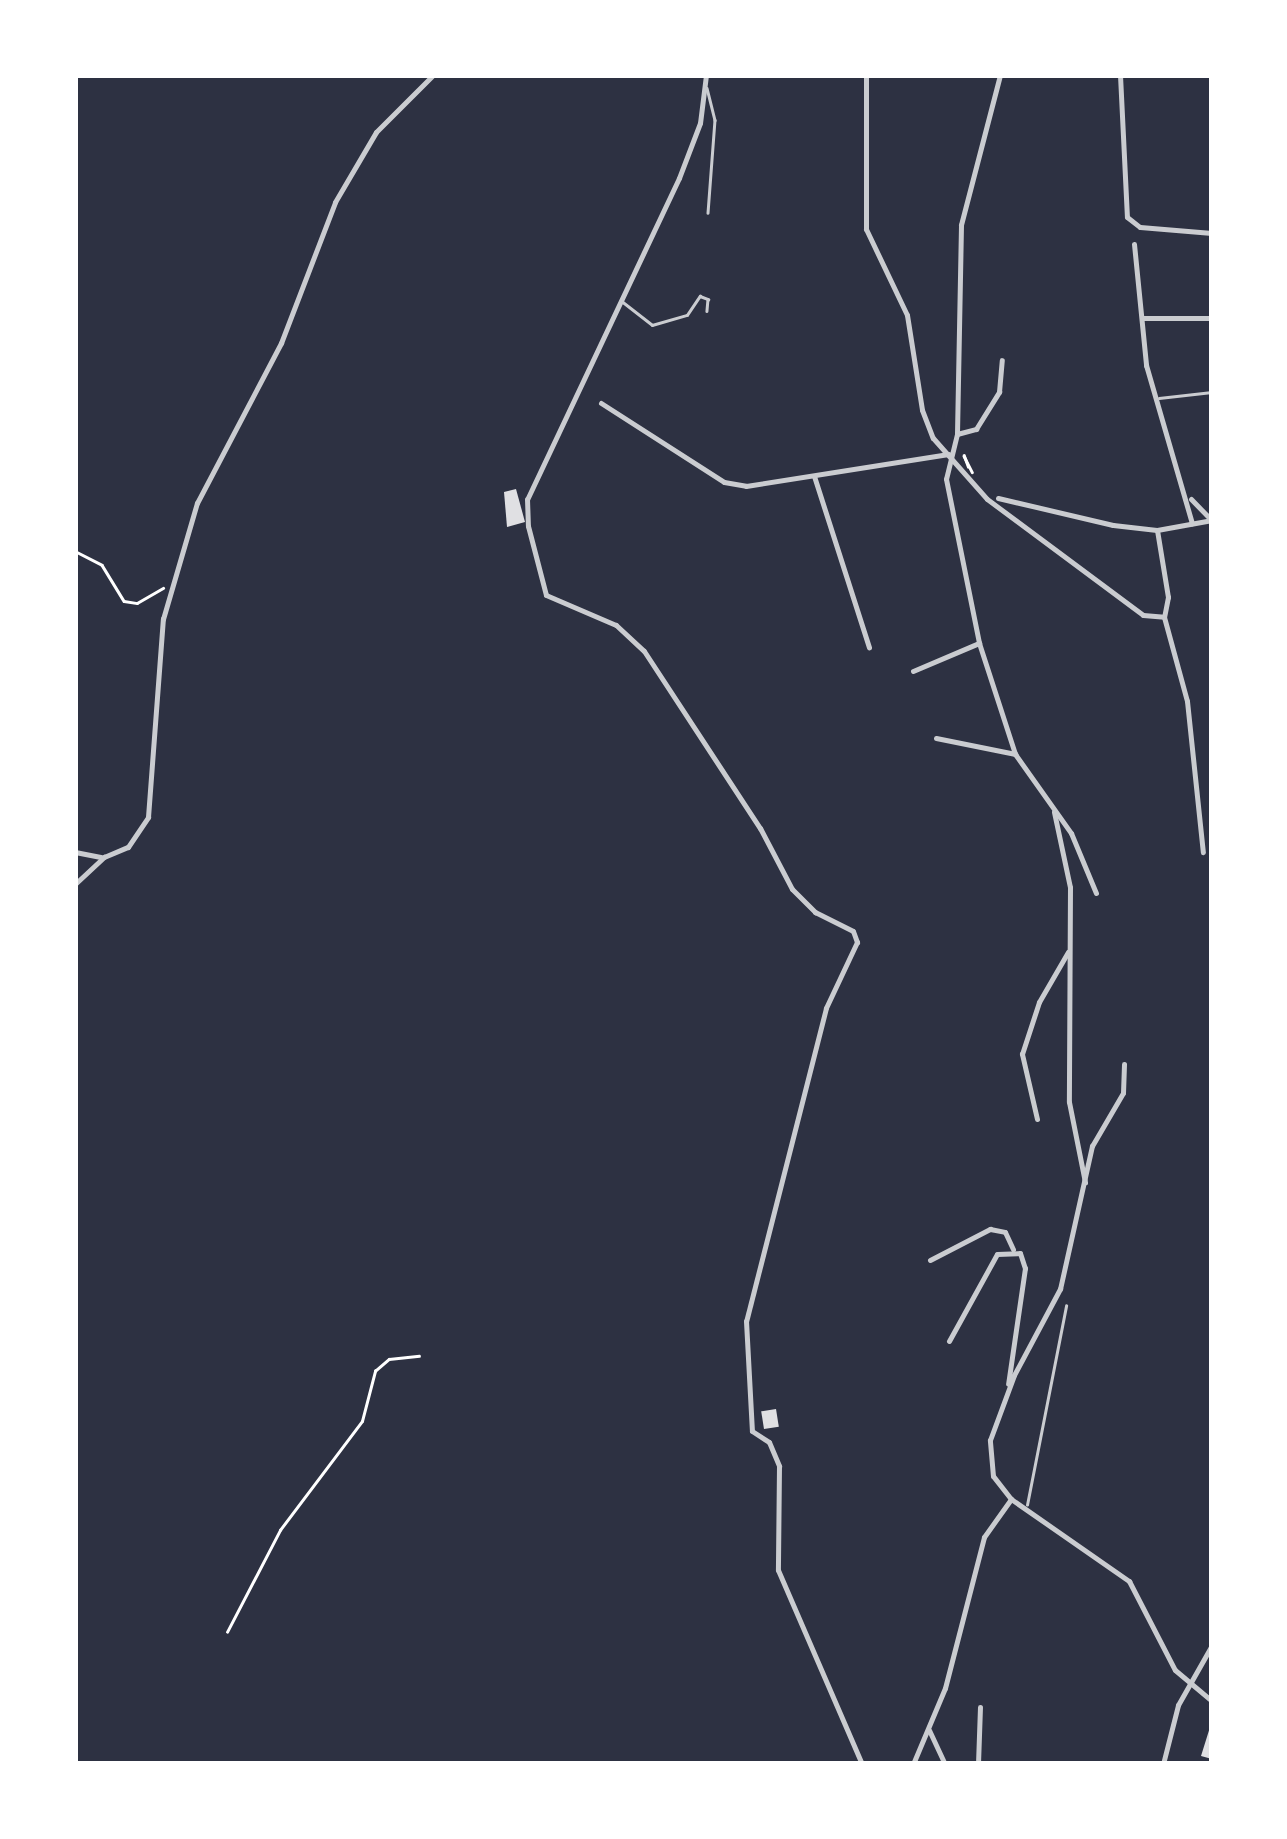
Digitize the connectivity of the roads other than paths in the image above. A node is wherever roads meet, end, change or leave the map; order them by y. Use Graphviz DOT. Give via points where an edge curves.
graph roads {
  1 [pos="433,75"];
  2 [pos="866,75"];
  3 [pos="1000,75"];
  4 [pos="1120,75"];
  5 [pos="706,78"];
  6 [pos="708,212"];
  7 [pos="1212,232"];
  8 [pos="1134,244"];
  9 [pos="622,300"];
  10 [pos="707,311"];
  11 [pos="1142,318"];
  12 [pos="1212,318"];
  13 [pos="1002,360"];
  14 [pos="1212,392"];
  15 [pos="1154,398"];
  16 [pos="601,403"];
  17 [pos="957,434"];
  18 [pos="948,454"];
  19 [pos="814,476"];
  20 [pos="1189,497"];
  21 [pos="998,498"];
  22 [pos="1212,520"];
  23 [pos="1192,522"];
  24 [pos="1157,530"];
  25 [pos="1164,617"];
  26 [pos="979,643"];
  27 [pos="869,647"];
  28 [pos="912,671"];
  29 [pos="936,738"];
  30 [pos="1015,754"];
  31 [pos="1053,811"];
  32 [pos="75,852"];
  33 [pos="1203,852"];
  34 [pos="104,857"];
  35 [pos="75,884"];
  36 [pos="1096,893"];
  37 [pos="1070,950"];
  38 [pos="1124,1064"];
  39 [pos="1037,1119"];
  40 [pos="1085,1185"];
  41 [pos="1013,1249"];
  42 [pos="930,1260"];
  43 [pos="1066,1306"];
  44 [pos="950,1340"];
  45 [pos="1006,1394"];
  46 [pos="1011,1500"];
  47 [pos="1027,1506"];
  48 [pos="1212,1644"];
  49 [pos="1188,1684"];
  50 [pos="1212,1701"];
  51 [pos="980,1707"];
  52 [pos="929,1730"];
  53 [pos="862,1764"];
  54 [pos="913,1764"];
  55 [pos="945,1764"];
  56 [pos="978,1764"];
  57 [pos="1163,1764"];
  1 -- 34 [label="street" via="376,132 335,202 281,344 197,503 170,586 151,806 135,840"];
  2 -- 18 [label="street" via="866,230 907,315 922,410"];
  3 -- 17 [label="street" via="962,225"];
  4 -- 7 [label="street" via="1127,217 1140,227"];
  5 -- 6 [label="lane" via="715,120"];
  5 -- 9 [label="street" via="700,122 679,178"];
  8 -- 11 [label="street"];
  9 -- 10 [label="lane" via="652,325 688,315 700,296 708,299"];
  9 -- 53 [label="street" via="527,500 539,580 555,603 616,625 644,650 792,889 815,912 852,932 856,954 826,1008 746,1321 752,1431 770,1442 779,1466 778,1570"];
  11 -- 12 [label="street"];
  11 -- 15 [label="street"];
  13 -- 17 [label="street" via="999,392 976,430"];
  14 -- 15 [label="lane"];
  15 -- 20 [label="street"];
  16 -- 19 [label="street" via="724,482 746,486"];
  17 -- 18 [label="street"];
  18 -- 19 [label="street"];
  18 -- 25 [label="street" via="987,499 1143,615"];
  18 -- 26 [label="street" via="946,478"];
  19 -- 27 [label="street"];
  20 -- 22 [label="street"];
  20 -- 23 [label="street"];
  21 -- 24 [label="street"];
  22 -- 23 [label="street"];
  23 -- 24 [label="street"];
  24 -- 25 [label="street" via="1168,597"];
  25 -- 33 [label="street" via="1186,701"];
  26 -- 28 [label="street"];
  26 -- 30 [label="street"];
  29 -- 30 [label="street"];
  30 -- 31 [label="street"];
  31 -- 36 [label="street" via="1071,833"];
  31 -- 37 [label="street" via="1066,850"];
  32 -- 34 [label="street"];
  34 -- 35 [label="street"];
  37 -- 39 [label="street" via="1039,1002 1022,1054"];
  37 -- 40 [label="street" via="1068,1102"];
  38 -- 40 [label="street" via="1123,1093 1100,1124"];
  40 -- 45 [label="street" via="1060,1289"];
  41 -- 42 [label="street" via="1005,1232 990,1229"];
  41 -- 44 [label="street" via="997,1254"];
  41 -- 45 [label="street" via="1025,1268"];
  43 -- 47 [label="lane"];
  45 -- 46 [label="street" via="987,1459"];
  46 -- 47 [label="street"];
  46 -- 52 [label="street" via="984,1537"];
  47 -- 49 [label="street" via="1129,1581"];
  48 -- 49 [label="street"];
  49 -- 50 [label="street"];
  49 -- 57 [label="street"];
  51 -- 56 [label="street"];
  52 -- 54 [label="street"];
  52 -- 55 [label="street"];
}
